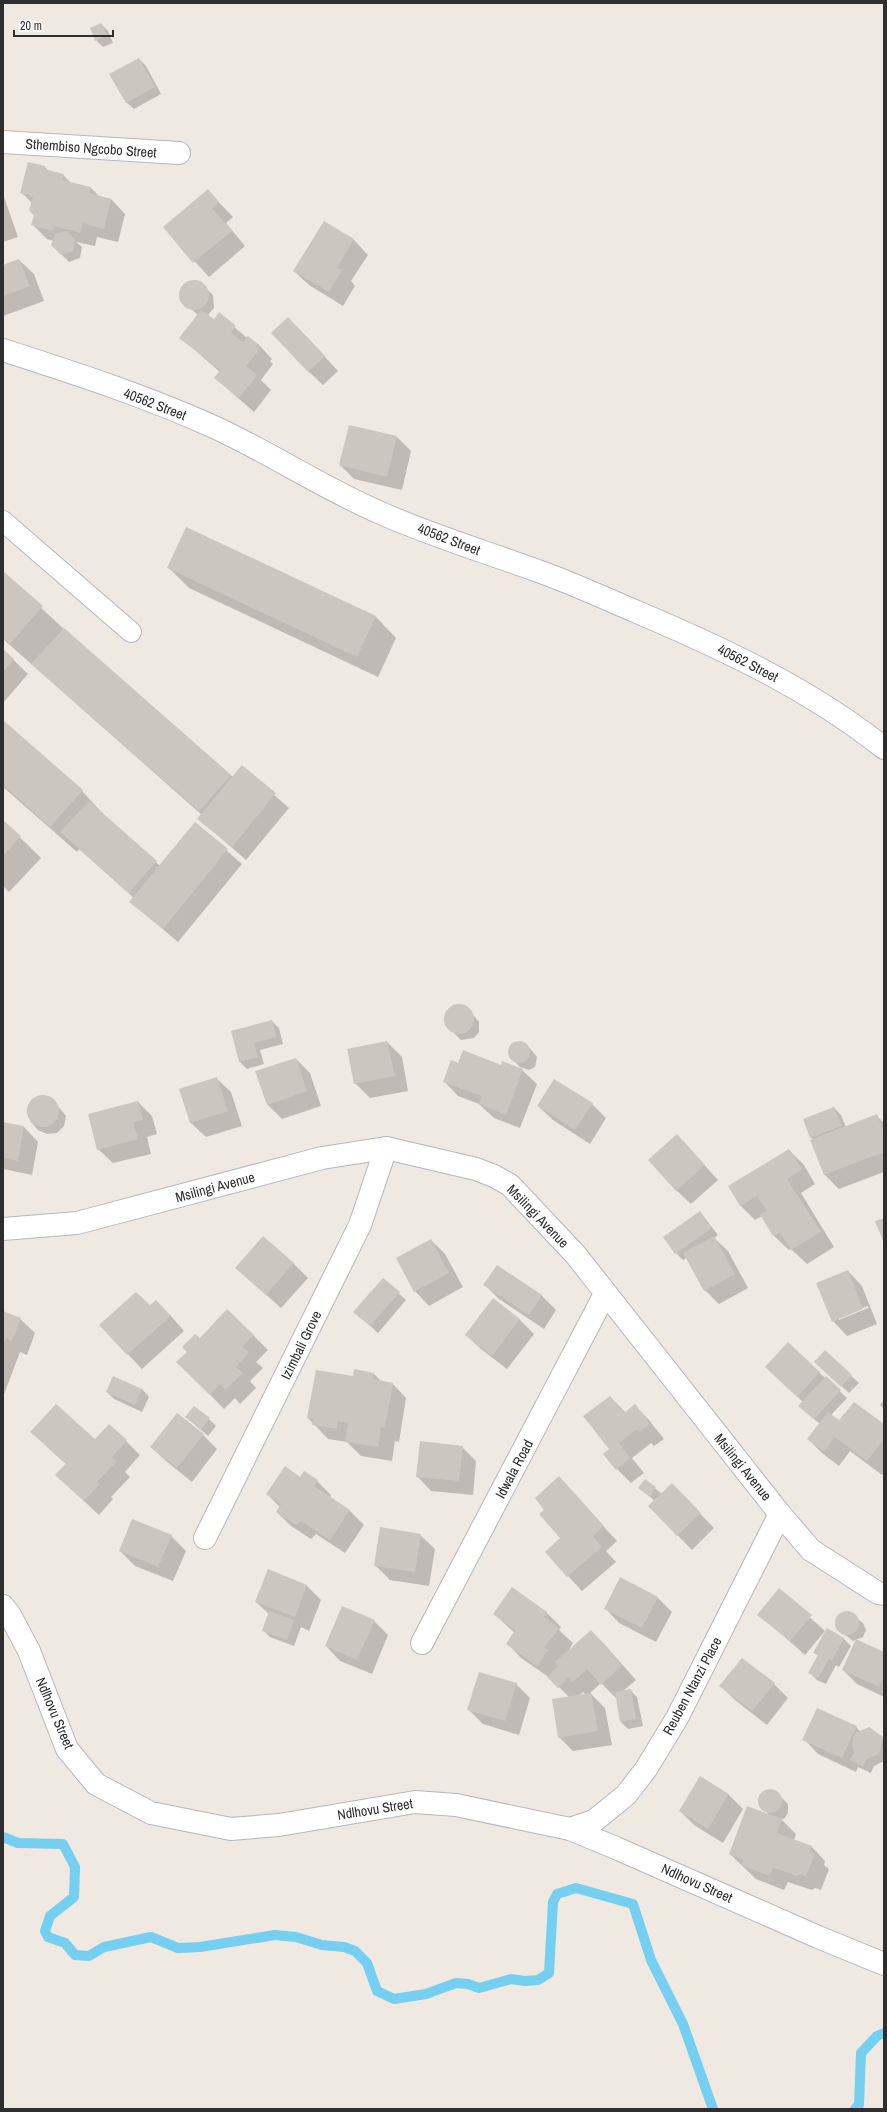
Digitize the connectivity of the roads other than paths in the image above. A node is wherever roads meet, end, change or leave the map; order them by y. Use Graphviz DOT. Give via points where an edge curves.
graph roads {
  1 [pos="3,142"];
  2 [pos="179,153"];
  3 [pos="3,350"];
  4 [pos="3,521"];
  5 [pos="131,632"];
  6 [pos="884,748"];
  7 [pos="386,1148"];
  8 [pos="3,1229"];
  9 [pos="606,1294"];
  10 [pos="780,1514"];
  11 [pos="205,1538"];
  12 [pos="884,1594"];
  13 [pos="3,1606"];
  14 [pos="422,1643"];
  15 [pos="570,1829"];
  16 [pos="884,1964"];
  1 -- 2 [label="street, Sthembiso Ngcobo Street"];
  3 -- 6 [label="street, 40562 Street" via="212,426 382,514 540,571 721,649 781,680 865,733"];
  4 -- 5 [label="lane"];
  7 -- 8 [label="street, Msilingi Avenue" via="322,1158 78,1223"];
  7 -- 9 [label="street, Msilingi Avenue" via="476,1169 510,1185 575,1254"];
  7 -- 11 [label="street, Izimbali Grove" via="360,1225"];
  9 -- 10 [label="street, Msilingi Avenue"];
  9 -- 14 [label="street, Idwala Road"];
  10 -- 12 [label="street, Msilingi Avenue" via="811,1550"];
  10 -- 15 [label="street, Reuben Ntanzi Place" via="677,1718 646,1769 626,1795 594,1821"];
  13 -- 15 [label="street, Ndlhovu Street" via="29,1651 67,1749 96,1784 151,1813 231,1829 279,1825 415,1802 456,1805"];
  15 -- 16 [label="street, Ndlhovu Street"];
}
